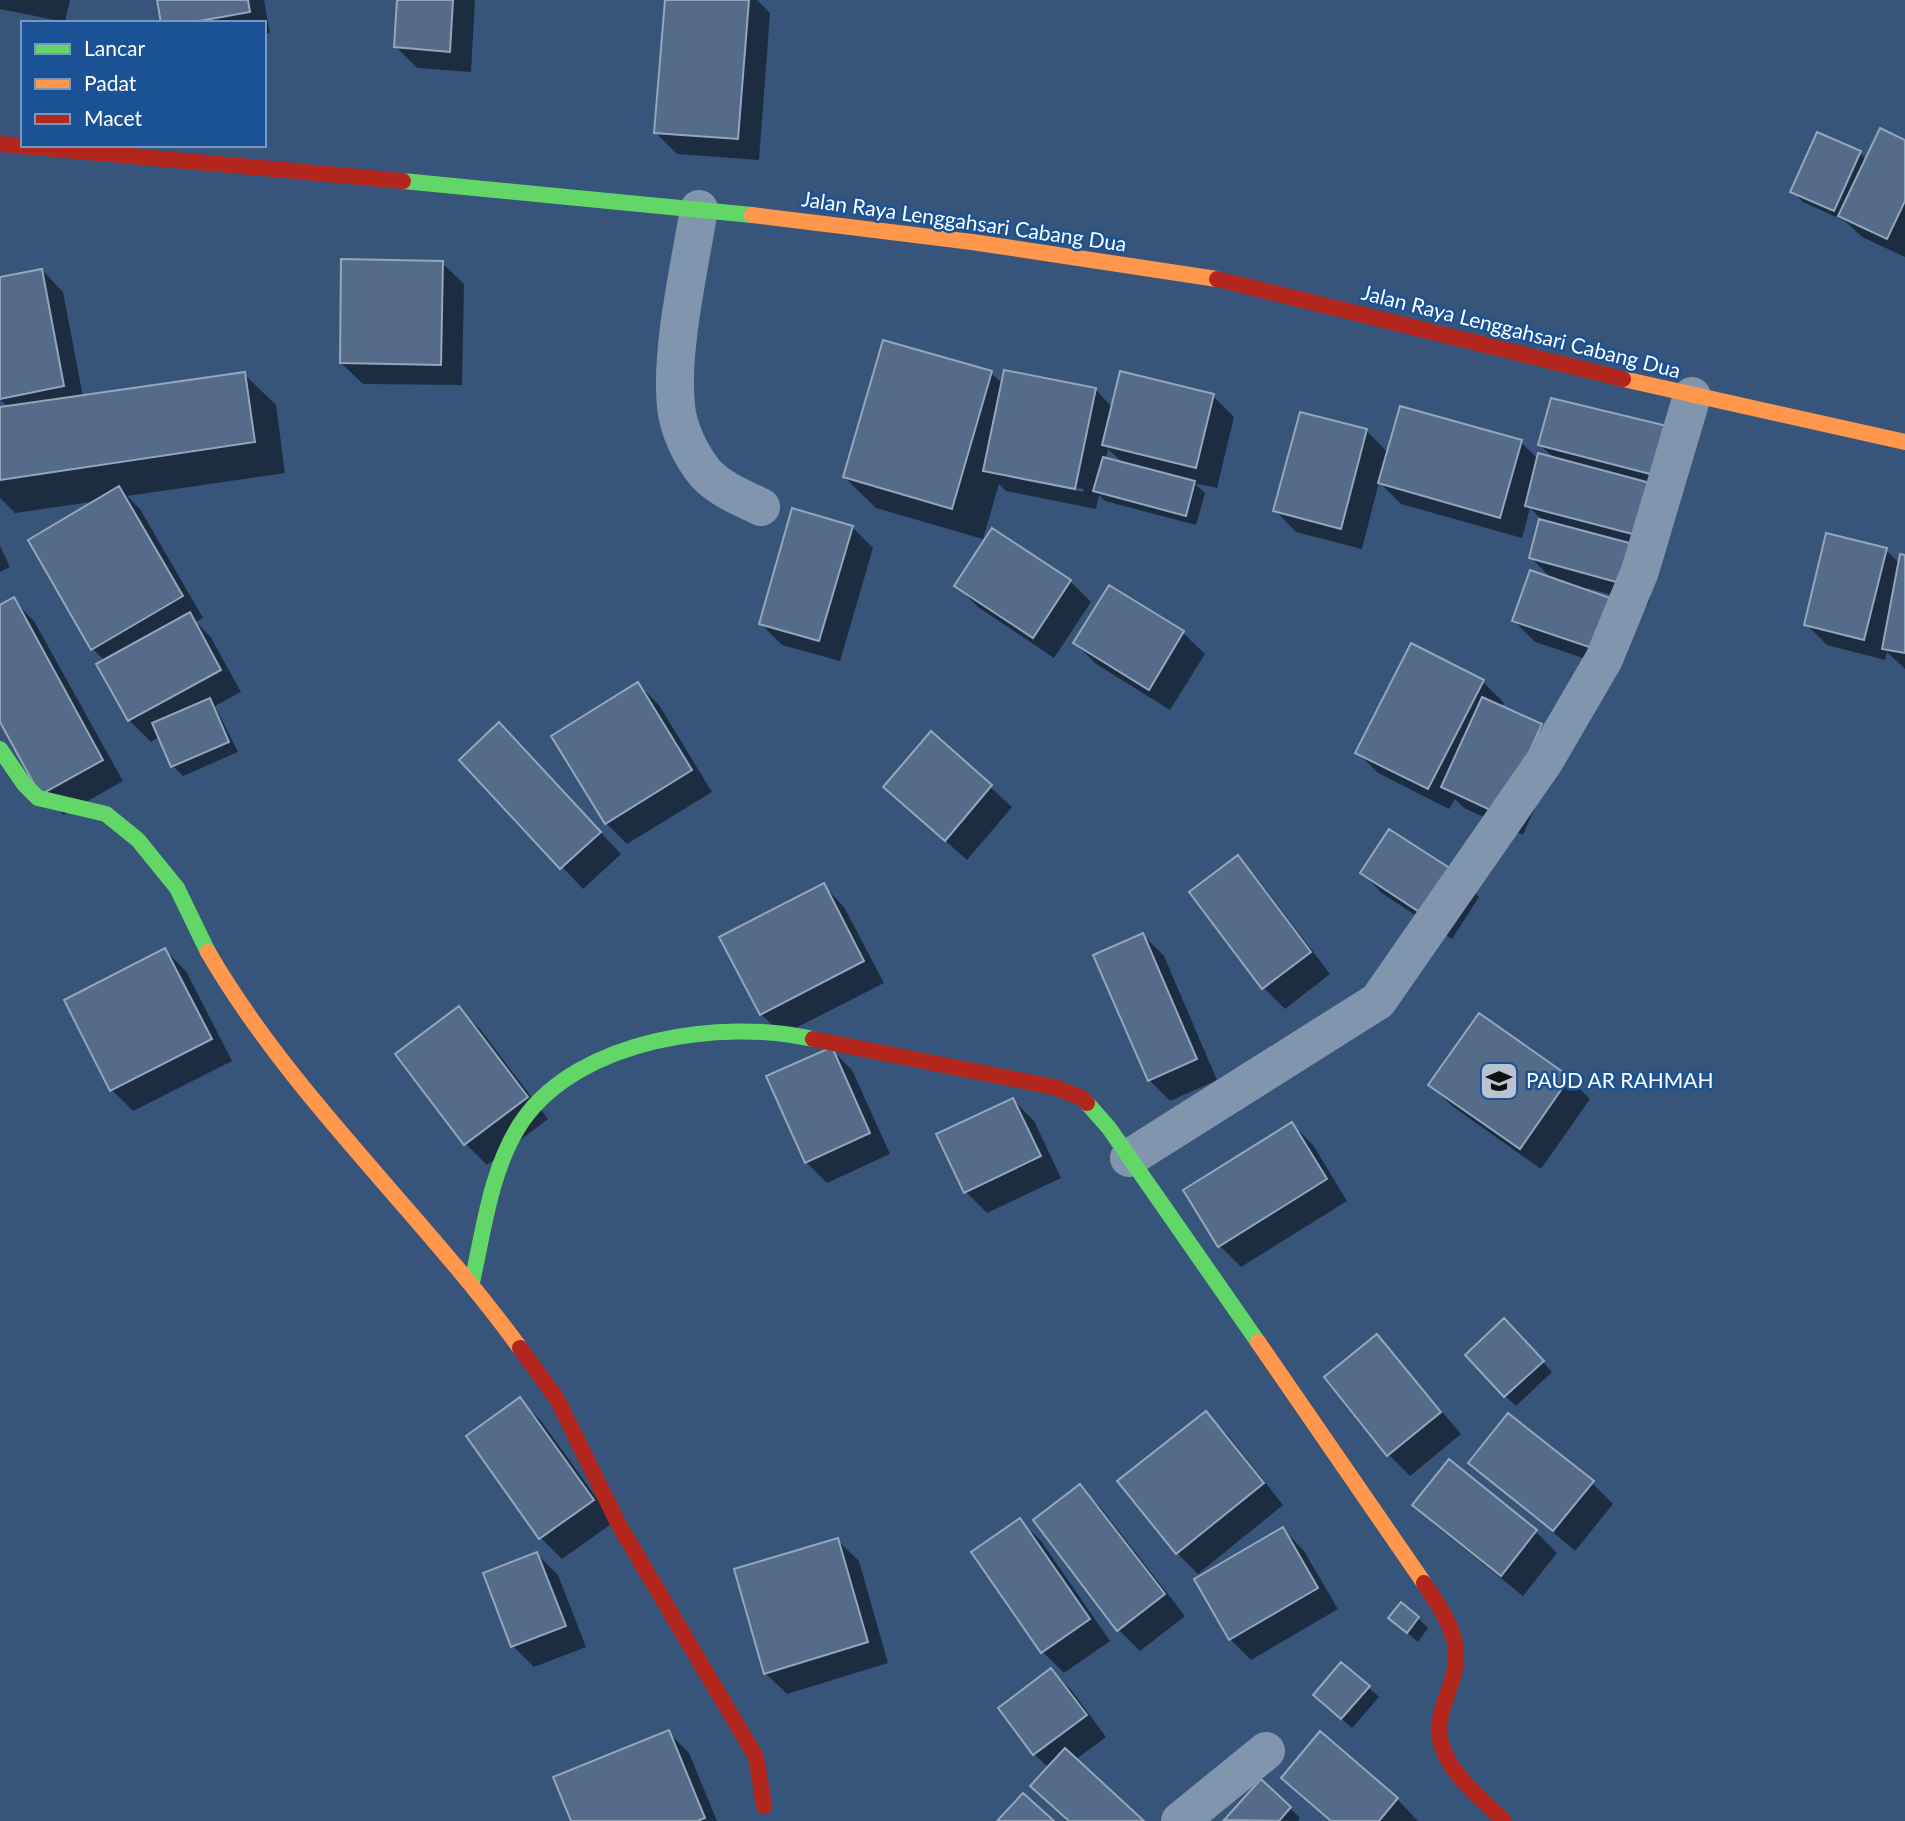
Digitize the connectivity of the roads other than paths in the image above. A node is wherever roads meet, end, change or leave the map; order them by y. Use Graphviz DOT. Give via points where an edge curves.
graph roads {
  1 [pos="0,144"];
  2 [pos="21,146"];
  3 [pos="32,147"];
  4 [pos="699,209"];
  5 [pos="1692,396"];
  6 [pos="1905,442"];
  7 [pos="761,508"];
  8 [pos="0,749"];
  9 [pos="1129,1158"];
  10 [pos="472,1282"];
  11 [pos="1266,1751"];
  12 [pos="764,1806"];
  13 [pos="1180,1821"];
  14 [pos="1504,1821"];
  1 -- 2 [label="street, Jalan Raya Lenggahsari Cabang Dua"];
  3 -- 4 [label="street, Jalan Raya Lenggahsari Cabang Dua"];
  4 -- 5 [label="street, Jalan Raya Lenggahsari Cabang Dua" via="972,242 1225,280"];
  4 -- 7 [label="street" via="677,359 676,407 690,451 708,475"];
  5 -- 6 [label="street, Jalan Raya Lenggahsari Cabang Dua"];
  5 -- 9 [label="street" via="1640,571 1604,659 1544,762 1378,1001"];
  8 -- 10 [label="street" via="38,798 106,814 138,840 177,888 234,996 286,1068"];
  9 -- 10 [label="street" via="1096,1112 1068,1091 773,1032 705,1032 602,1059 535,1104 511,1143 497,1180"];
  9 -- 14 [label="street" via="1416,1570 1444,1617 1454,1640 1456,1662 1439,1719 1439,1737 1456,1770"];
  10 -- 12 [label="street" via="557,1399 619,1525 755,1757"];
  11 -- 13 [label="street"];
}
